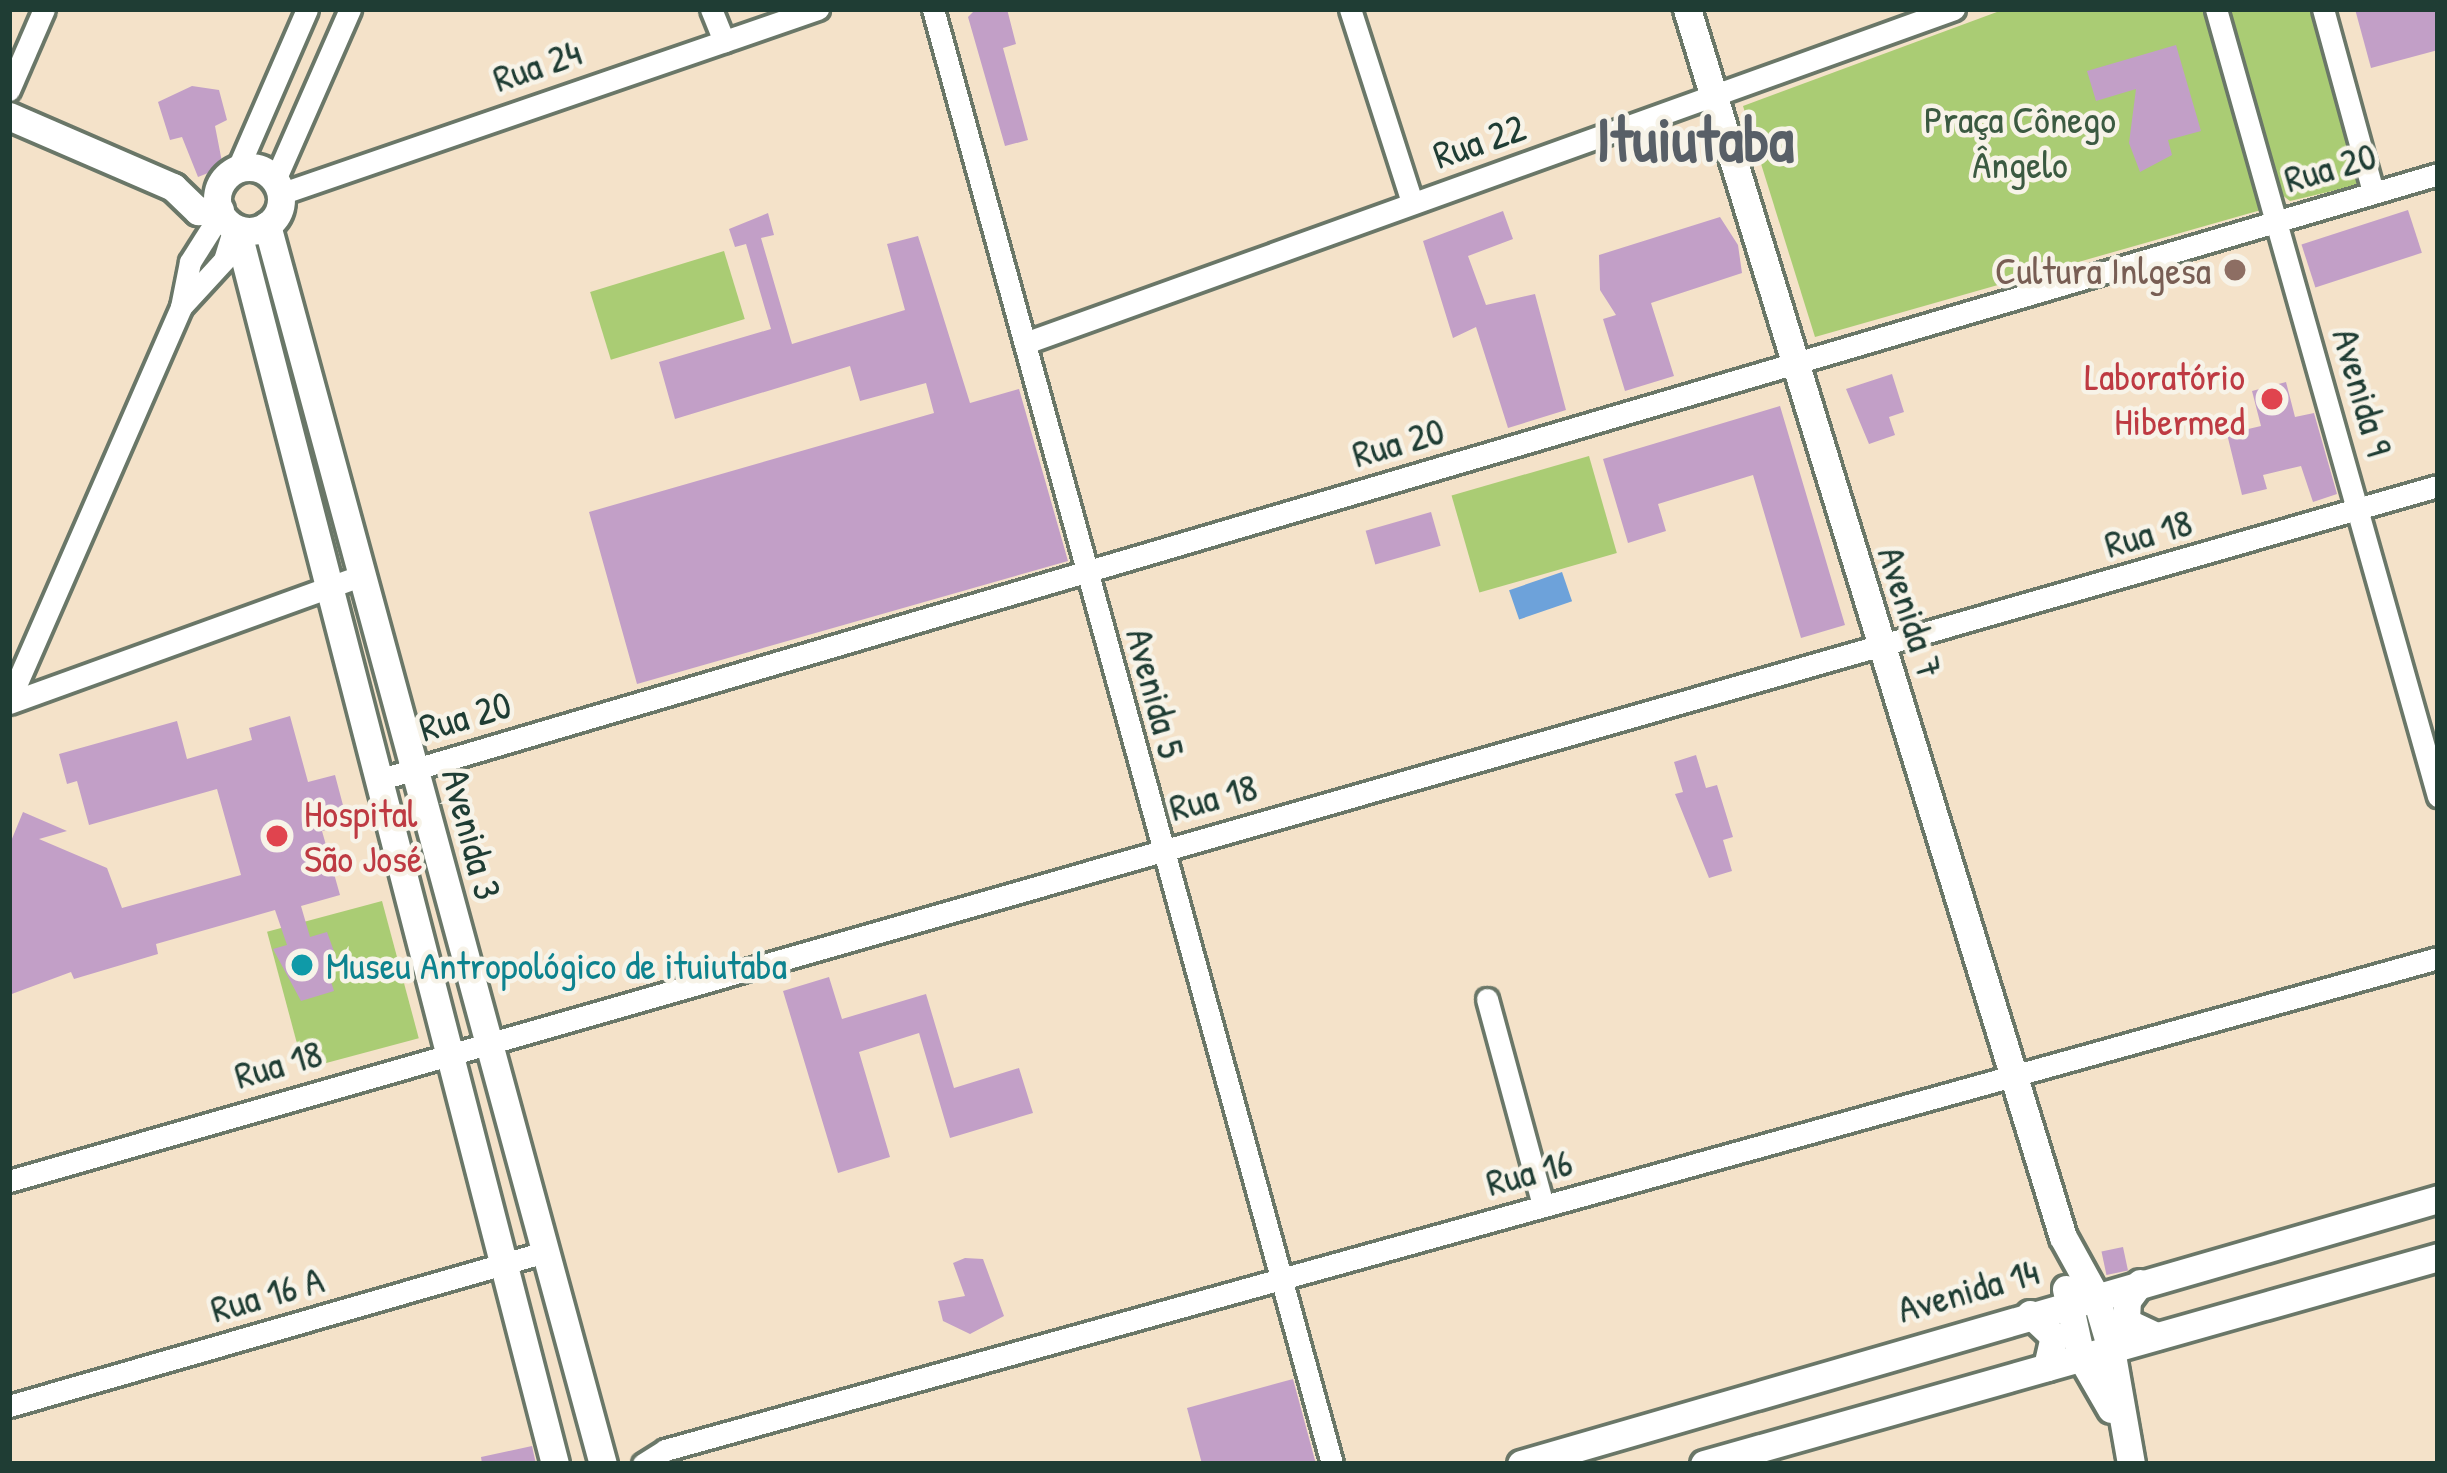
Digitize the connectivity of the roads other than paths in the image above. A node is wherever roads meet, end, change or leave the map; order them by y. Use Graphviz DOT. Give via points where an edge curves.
graph roads {
  1 [pos="44,9"];
  2 [pos="307,9"];
  3 [pos="350,9"];
  4 [pos="711,9"];
  5 [pos="818,9"];
  6 [pos="933,9"];
  7 [pos="1350,9"];
  8 [pos="1687,9"];
  9 [pos="1954,9"];
  10 [pos="2216,9"];
  11 [pos="2323,9"];
  12 [pos="724,41"];
  13 [pos="9,90"];
  14 [pos="1713,97"];
  15 [pos="9,116"];
  16 [pos="2438,174"];
  17 [pos="278,187"];
  18 [pos="2373,193"];
  19 [pos="1412,202"];
  20 [pos="228,205"];
  21 [pos="2278,219"];
  22 [pos="267,225"];
  23 [pos="1028,342"];
  24 [pos="1793,362"];
  25 [pos="2438,486"];
  26 [pos="2358,509"];
  27 [pos="1088,571"];
  28 [pos="362,575"];
  29 [pos="328,587"];
  30 [pos="1883,649"];
  31 [pos="9,702"];
  32 [pos="414,769"];
  33 [pos="378,780"];
  34 [pos="2438,796"];
  35 [pos="1161,849"];
  36 [pos="2438,958"];
  37 [pos="1487,998"];
  38 [pos="488,1040"];
  39 [pos="448,1051"];
  40 [pos="2014,1077"];
  41 [pos="9,1181"];
  42 [pos="2438,1198"];
  43 [pos="1543,1205"];
  44 [pos="545,1252"];
  45 [pos="2438,1257"];
  46 [pos="503,1264"];
  47 [pos="1277,1279"];
  48 [pos="2140,1283"];
  49 [pos="2081,1299"];
  50 [pos="2030,1314"];
  51 [pos="2156,1336"];
  52 [pos="2111,1349"];
  53 [pos="2081,1357"];
  54 [pos="2047,1367"];
  55 [pos="1737,1402"];
  56 [pos="9,1406"];
  57 [pos="1686,1417"];
  58 [pos="2118,1420"];
  59 [pos="1745,1455"];
  60 [pos="555,1464"];
  61 [pos="603,1464"];
  62 [pos="643,1464"];
  63 [pos="1332,1464"];
  64 [pos="1521,1464"];
  65 [pos="1702,1464"];
  66 [pos="2131,1464"];
  1 -- 13 [label="street"];
  2 -- 20 [label="street"];
  3 -- 17 [label="street"];
  4 -- 12 [label="street"];
  5 -- 12 [label="street, Rua 24"];
  6 -- 23 [label="street, Avenida 5"];
  7 -- 19 [label="street"];
  8 -- 14 [label="main road, Avenida 7"];
  9 -- 14 [label="street, Rua 22"];
  10 -- 21 [label="street, Avenida 9"];
  11 -- 18 [label="street"];
  12 -- 17 [label="street, Rua 24"];
  14 -- 19 [label="street, Rua 22"];
  14 -- 24 [label="main road, Avenida 7"];
  15 -- 20 [label="main road" via="173,187 198,211"];
  16 -- 18 [label="street, Rua 20"];
  17 -- 20 [label="main road" via="262,169"];
  17 -- 22 [label="main road"];
  18 -- 21 [label="street, Rua 20"];
  19 -- 23 [label="street, Rua 22"];
  20 -- 22 [label="main road"];
  20 -- 29 [label="main road, Avenida 3"];
  20 -- 31 [label="street" via="190,262 181,307"];
  21 -- 24 [label="street, Rua 20"];
  21 -- 26 [label="street, Avenida 9"];
  22 -- 28 [label="main road, Avenida 3"];
  23 -- 27 [label="street, Avenida 5"];
  24 -- 27 [label="street, Rua 20"];
  24 -- 30 [label="main road, Avenida 7"];
  25 -- 26 [label="street, Rua 18"];
  26 -- 30 [label="street, Rua 18"];
  26 -- 34 [label="street, Avenida 9"];
  27 -- 32 [label="street, Rua 20"];
  27 -- 35 [label="street, Avenida 5"];
  28 -- 29 [label="street"];
  28 -- 32 [label="main road, Avenida 3"];
  29 -- 31 [label="street"];
  29 -- 33 [label="main road, Avenida 3"];
  30 -- 35 [label="street, Rua 18"];
  30 -- 40 [label="main road, Avenida 7"];
  32 -- 33 [label="street, Rua 20"];
  32 -- 38 [label="main road, Avenida 3"];
  33 -- 39 [label="main road, Avenida 3"];
  35 -- 38 [label="street, Rua 18"];
  35 -- 47 [label="street, Avenida 5"];
  36 -- 40 [label="street, Rua 16"];
  37 -- 43 [label="street"];
  38 -- 39 [label="street, Rua 18"];
  38 -- 44 [label="main road, Avenida 3"];
  39 -- 41 [label="street, Rua 18"];
  39 -- 46 [label="main road, Avenida 3"];
  40 -- 43 [label="street, Rua 16"];
  40 -- 49 [label="main road, Avenida 7"];
  42 -- 48 [label="main road, Avenida 14"];
  43 -- 47 [label="street, Rua 16"];
  44 -- 46 [label="street, Rua 16 A"];
  44 -- 61 [label="main road, Avenida 3"];
  45 -- 51 [label="main road"];
  46 -- 56 [label="street, Rua 16 A"];
  46 -- 60 [label="main road, Avenida 3"];
  47 -- 62 [label="street, Rua 16" via="665,1450"];
  47 -- 63 [label="street, Avenida 5"];
  48 -- 49 [label="main road, Avenida 14"];
  48 -- 51 [label="main road" via="2127,1300 2126,1322"];
  49 -- 50 [label="main road, Avenida 14"];
  49 -- 52 [label="main road, Avenida 7"];
  49 -- 53 [label="main road, Avenida 7"];
  50 -- 54 [label="main road" via="2054,1336"];
  50 -- 55 [label="main road, Avenida 14"];
  51 -- 52 [label="main road"];
  52 -- 53 [label="main road"];
  52 -- 58 [label="main road, Avenida 7"];
  53 -- 54 [label="main road"];
  53 -- 58 [label="main road, Avenida 7"];
  54 -- 59 [label="main road"];
  55 -- 57 [label="main road, Avenida 14"];
  55 -- 59 [label="main road" via="1728,1432"];
  57 -- 64 [label="main road, Avenida 14"];
  57 -- 65 [label="main road" via="1707,1436"];
  58 -- 66 [label="main road, Avenida 7"];
  59 -- 65 [label="main road"];
}
